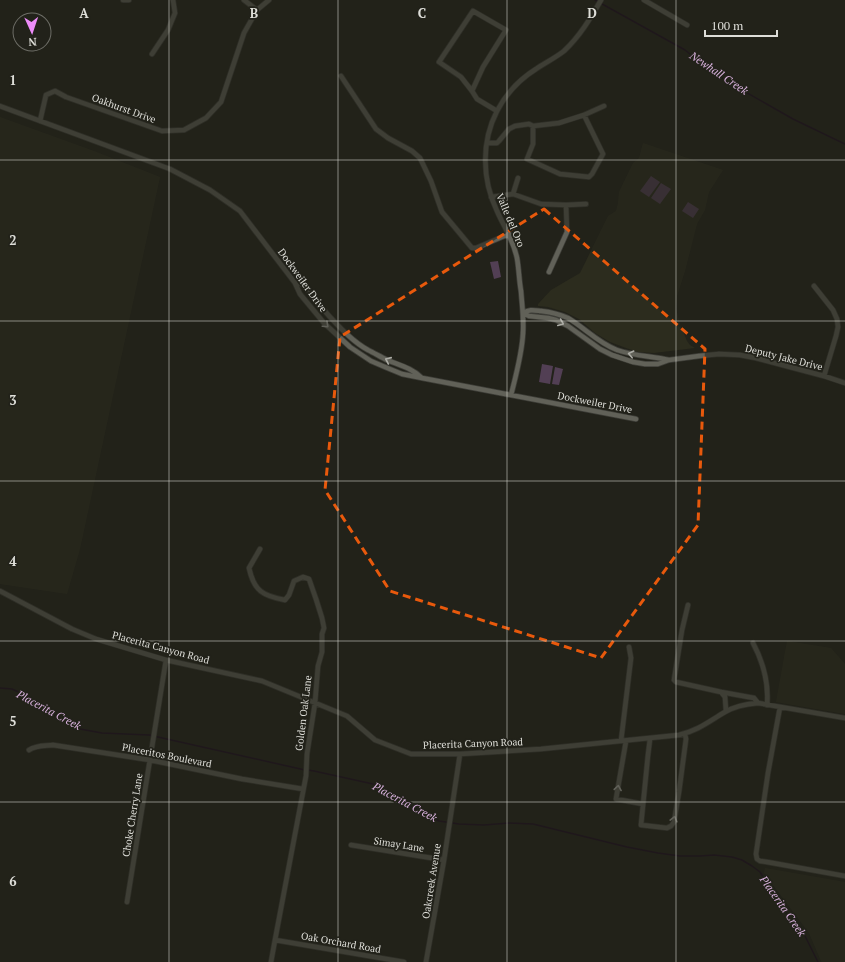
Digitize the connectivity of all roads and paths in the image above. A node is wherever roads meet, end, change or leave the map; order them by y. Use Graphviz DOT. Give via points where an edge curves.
graph roads {
  1 [pos="123,0"];
  2 [pos="129,0"];
  3 [pos="173,0"];
  4 [pos="244,0"];
  5 [pos="269,0"];
  6 [pos="601,0"];
  7 [pos="644,0"];
  8 [pos="258,10"];
  9 [pos="687,24"];
  10 [pos="152,54"];
  11 [pos="341,76"];
  12 [pos="472,90"];
  13 [pos="0,106"];
  14 [pos="604,106"];
  15 [pos="497,111"];
  16 [pos="584,115"];
  17 [pos="40,121"];
  18 [pos="533,126"];
  19 [pos="487,143"];
  20 [pos="518,178"];
  21 [pos="513,194"];
  22 [pos="491,197"];
  23 [pos="586,204"];
  24 [pos="566,205"];
  25 [pos="509,234"];
  26 [pos="549,272"];
  27 [pos="295,283"];
  28 [pos="814,286"];
  29 [pos="523,313"];
  30 [pos="824,376"];
  31 [pos="422,378"];
  32 [pos="845,383"];
  33 [pos="511,396"];
  34 [pos="636,419"];
  35 [pos="260,549"];
  36 [pos="0,591"];
  37 [pos="688,605"];
  38 [pos="753,643"];
  39 [pos="629,647"];
  40 [pos="166,660"];
  41 [pos="721,692"];
  42 [pos="315,703"];
  43 [pos="758,703"];
  44 [pos="767,705"];
  45 [pos="780,707"];
  46 [pos="726,711"];
  47 [pos="845,718"];
  48 [pos="685,734"];
  49 [pos="650,739"];
  50 [pos="623,741"];
  51 [pos="29,750"];
  52 [pos="460,754"];
  53 [pos="150,760"];
  54 [pos="303,789"];
  55 [pos="643,804"];
  56 [pos="351,845"];
  57 [pos="444,860"];
  58 [pos="845,876"];
  59 [pos="127,902"];
  60 [pos="275,940"];
  61 [pos="271,962"];
  62 [pos="404,962"];
  63 [pos="426,962"];
  1 -- 2 [label="street"];
  3 -- 10 [label="street" via="175,13 168,30"];
  4 -- 8 [label="street"];
  5 -- 8 [label="street, Oakhurst Drive"];
  6 -- 15 [label="street, Valle del Oro" via="579,35 554,58 524,77"];
  7 -- 9 [label="street"];
  8 -- 17 [label="street, Oakhurst Drive" via="244,33 221,102 206,118 184,130 162,131 55,91 46,95"];
  11 -- 25 [label="street" via="376,129 420,158 442,212 472,248"];
  12 -- 12 [label="street" via="461,77 439,62 473,11 506,30"];
  12 -- 15 [label="street" via="477,99"];
  13 -- 17 [label="street, Dockweiler Drive"];
  14 -- 16 [label="street"];
  15 -- 19 [label="street, Valle del Oro"];
  16 -- 18 [label="street" via="558,124"];
  16 -- 18 [label="street" via="603,154 589,177 560,174 527,159 534,144"];
  17 -- 27 [label="street, Dockweiler Drive" via="170,170 210,190 240,211"];
  18 -- 19 [label="street" via="514,126 497,143"];
  19 -- 22 [label="street, Valle del Oro" via="486,168"];
  20 -- 21 [label="street"];
  21 -- 22 [label="street"];
  21 -- 24 [label="street" via="541,204"];
  22 -- 25 [label="street, Valle del Oro"];
  23 -- 24 [label="street"];
  24 -- 26 [label="street" via="567,232"];
  25 -- 29 [label="street, Valle del Oro" via="517,259"];
  31 -- 27 [label="street, one-way" via="411,369 357,343 318,305 306,288"];
  27 -- 31 [label="street, Dockweiler Drive, one-way" via="300,294 321,320 350,347 384,367"];
  28 -- 30 [label="street" via="837,318 836,336"];
  29 -- 30 [label="street, Deputy Jake Drive" via="552,319 568,326 600,349 622,359 645,364 719,354 740,355"];
  29 -- 33 [label="street, Valle del Oro" via="520,355"];
  30 -- 32 [label="street, Deputy Jake Drive"];
  31 -- 33 [label="street, Dockweiler Drive"];
  33 -- 34 [label="street, Dockweiler Drive"];
  35 -- 42 [label="street, Golden Oak Lane" via="249,568 252,581 263,594 285,600 294,581 303,577 309,579 312,586 324,628"];
  36 -- 40 [label="street, Placerita Canyon Road" via="86,635"];
  37 -- 41 [label="street" via="674,680"];
  38 -- 44 [label="street" via="764,668"];
  39 -- 50 [label="street" via="631,658"];
  40 -- 42 [label="street, Placerita Canyon Road" via="262,681"];
  40 -- 53 [label="street, Choke Cherry Lane"];
  41 -- 43 [label="street" via="754,698"];
  41 -- 46 [label="street" via="725,697"];
  42 -- 52 [label="street, Placerita Canyon Road" via="347,716 375,740 411,754"];
  42 -- 54 [label="street, Golden Oak Lane"];
  43 -- 44 [label="street, Placerita Canyon Road"];
  43 -- 46 [label="street, Placerita Canyon Road"];
  44 -- 45 [label="street, Placerita Canyon Road"];
  45 -- 47 [label="street, Placerita Canyon Road"];
  45 -- 58 [label="street" via="757,858 760,861"];
  46 -- 48 [label="street, Placerita Canyon Road"];
  48 -- 49 [label="street, Placerita Canyon Road"];
  55 -- 48 [label="street, one-way" via="641,825 669,828 673,824"];
  49 -- 50 [label="street, Placerita Canyon Road"];
  49 -- 55 [label="street"];
  50 -- 52 [label="street, Placerita Canyon Road"];
  55 -- 50 [label="street, one-way" via="616,799"];
  51 -- 53 [label="street, Placeritos Boulevard" via="53,746"];
  52 -- 57 [label="street, Oakcreek Avenue"];
  53 -- 54 [label="street, Placeritos Boulevard"];
  53 -- 59 [label="street, Choke Cherry Lane"];
  54 -- 60 [label="street, Golden Oak Lane"];
  56 -- 57 [label="street, Simay Lane"];
  57 -- 63 [label="street, Oakcreek Avenue"];
  60 -- 61 [label="street, Golden Oak Lane"];
  60 -- 62 [label="street, Oak Orchard Road"];
}
